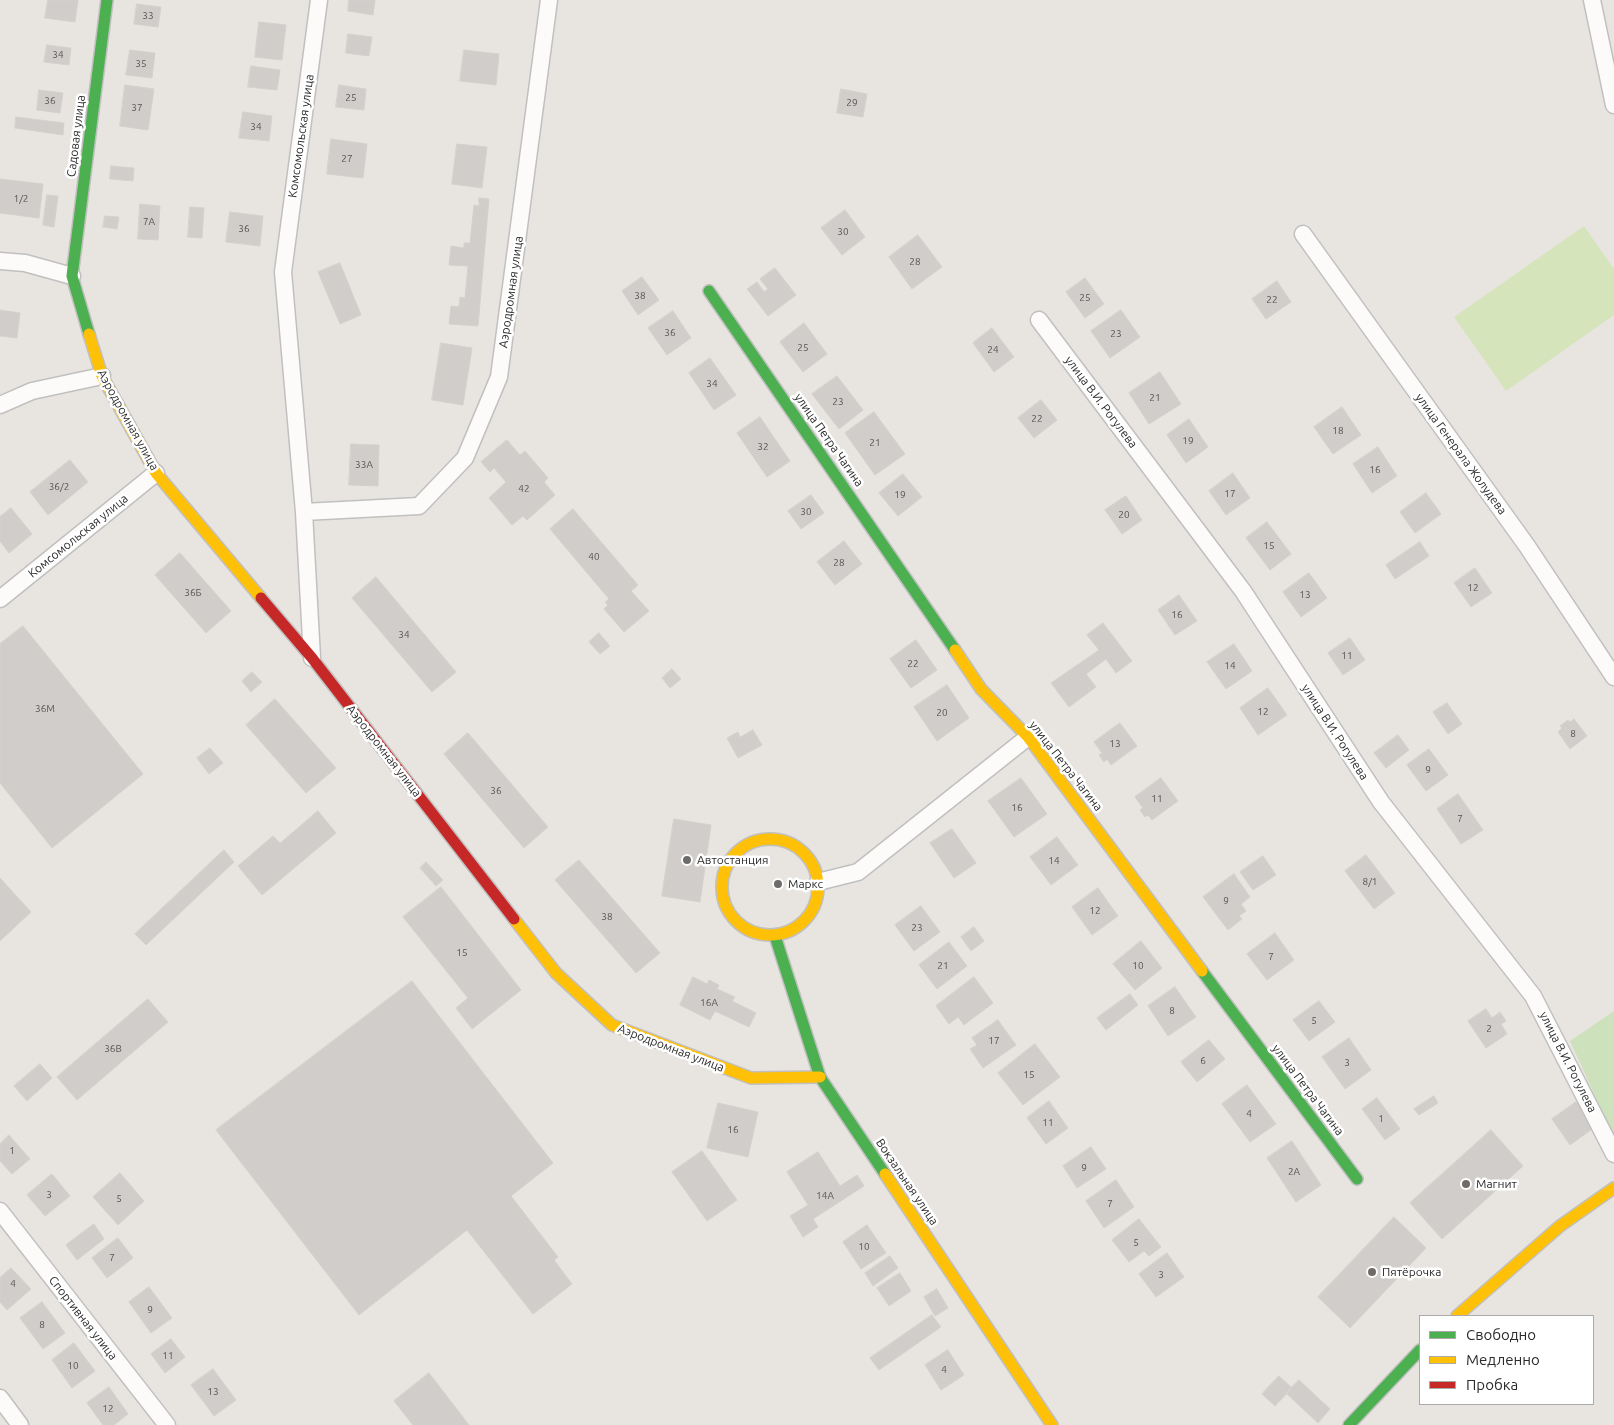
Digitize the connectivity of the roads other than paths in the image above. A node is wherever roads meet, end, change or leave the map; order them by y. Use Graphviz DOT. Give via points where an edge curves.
graph roads {
  1 [pos="107,0"];
  2 [pos="319,0"];
  3 [pos="549,0"];
  4 [pos="1592,0"];
  5 [pos="1614,105"];
  6 [pos="1303,234"];
  7 [pos="0,261"];
  8 [pos="72,276"];
  9 [pos="709,291"];
  10 [pos="1039,320"];
  11 [pos="102,376"];
  12 [pos="0,404"];
  13 [pos="156,473"];
  14 [pos="304,512"];
  15 [pos="0,599"];
  16 [pos="312,658"];
  17 [pos="1614,677"];
  18 [pos="1028,736"];
  19 [pos="818,882"];
  20 [pos="775,936"];
  21 [pos="820,1076"];
  22 [pos="1614,1154"];
  23 [pos="1357,1179"];
  24 [pos="1614,1188"];
  25 [pos="0,1211"];
  26 [pos="1458,1315"];
  27 [pos="1419,1351"];
  28 [pos="0,1398"];
  29 [pos="20,1425"];
  30 [pos="167,1425"];
  31 [pos="1052,1425"];
  32 [pos="1349,1425"];
  1 -- 8 [label="street, Садовая улица"];
  2 -- 14 [label="street, Комсомольская улица" via="282,272"];
  3 -- 14 [label="street, Аэродромная улица" via="500,377 465,458 418,506"];
  4 -- 5 [label="street"];
  6 -- 17 [label="street, улица Генерала Жолудева" via="1527,546"];
  7 -- 8 [label="street" via="26,263"];
  8 -- 11 [label="street, Аэродромная улица"];
  9 -- 18 [label="street, улица Петра Чагина" via="980,689"];
  10 -- 22 [label="street, улица В.И. Рогулева" via="1243,591 1380,802 1533,996"];
  11 -- 12 [label="street" via="32,391"];
  11 -- 13 [label="street, Аэродромная улица"];
  13 -- 15 [label="street, Комсомольская улица"];
  13 -- 16 [label="street, Аэродромная улица"];
  14 -- 16 [label="street, Комсомольская улица"];
  16 -- 21 [label="street, Аэродромная улица" via="556,973 612,1026 751,1078"];
  18 -- 19 [label="street" via="858,872"];
  18 -- 23 [label="street, улица Петра Чагина"];
  19 -- 20 [label="street" via="816,902 808,918 793,930"];
  19 -- 20 [label="street" via="813,864 801,850 784,841 765,839 747,844 732,857 724,874 721,892 727,910 739,925 756,934"];
  20 -- 21 [label="street, Вокзальная улица"];
  21 -- 31 [label="street, Вокзальная улица"];
  24 -- 26 [label="street" via="1560,1226"];
  25 -- 30 [label="street, Спортивная улица"];
  27 -- 32 [label="street"];
  28 -- 29 [label="street"];
}
